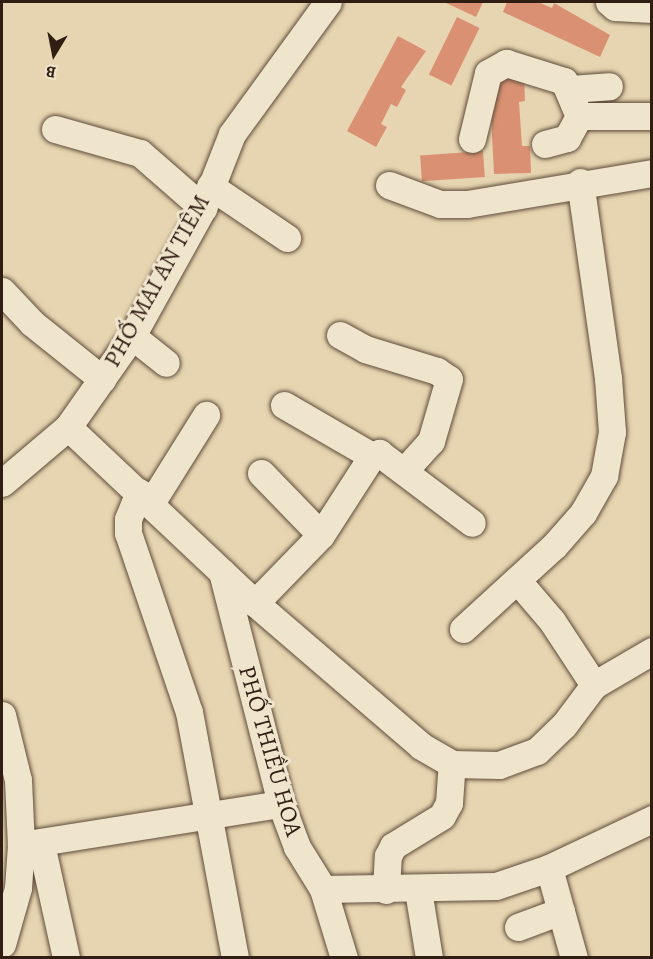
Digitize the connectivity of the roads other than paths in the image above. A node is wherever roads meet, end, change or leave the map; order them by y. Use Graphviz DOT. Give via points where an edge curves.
graph roads {
  1 [pos="328,2"];
  2 [pos="609,2"];
  3 [pos="651,9"];
  4 [pos="609,86"];
  5 [pos="570,89"];
  6 [pos="579,116"];
  7 [pos="651,117"];
  8 [pos="55,129"];
  9 [pos="472,139"];
  10 [pos="545,144"];
  11 [pos="651,173"];
  12 [pos="580,182"];
  13 [pos="388,185"];
  14 [pos="207,197"];
  15 [pos="287,238"];
  16 [pos="2,291"];
  17 [pos="340,335"];
  18 [pos="132,336"];
  19 [pos="166,363"];
  20 [pos="102,380"];
  21 [pos="284,405"];
  22 [pos="206,415"];
  23 [pos="68,426"];
  24 [pos="372,456"];
  25 [pos="405,470"];
  26 [pos="261,473"];
  27 [pos="2,483"];
  28 [pos="145,498"];
  29 [pos="472,523"];
  30 [pos="321,535"];
  31 [pos="222,572"];
  32 [pos="517,580"];
  33 [pos="255,603"];
  34 [pos="463,629"];
  35 [pos="651,651"];
  36 [pos="594,685"];
  37 [pos="2,715"];
  38 [pos="452,764"];
  39 [pos="281,804"];
  40 [pos="206,818"];
  41 [pos="651,819"];
  42 [pos="31,844"];
  43 [pos="549,868"];
  44 [pos="322,889"];
  45 [pos="386,890"];
  46 [pos="418,890"];
  47 [pos="561,911"];
  48 [pos="519,927"];
  49 [pos="2,944"];
  50 [pos="66,957"];
  51 [pos="235,957"];
  52 [pos="344,957"];
  53 [pos="429,957"];
  54 [pos="574,957"];
  1 -- 14 [label="street, PHỐ MAI AN TIÊM" via="231,134"];
  2 -- 3 [label="street" via="615,7"];
  4 -- 5 [label="street"];
  5 -- 6 [label="street"];
  5 -- 9 [label="street" via="564,81 506,63 495,66 488,73"];
  6 -- 7 [label="street"];
  6 -- 10 [label="street" via="567,138"];
  8 -- 14 [label="street" via="140,153"];
  11 -- 12 [label="street"];
  12 -- 13 [label="street" via="467,204 440,204"];
  12 -- 32 [label="street" via="612,432 604,476 583,513"];
  14 -- 15 [label="street"];
  14 -- 18 [label="street, PHỐ MAI AN TIÊM"];
  16 -- 20 [label="street" via="32,324"];
  17 -- 25 [label="street" via="378,354 437,370 449,379 431,441"];
  18 -- 19 [label="street"];
  18 -- 20 [label="street, PHỐ MAI AN TIÊM"];
  20 -- 23 [label="street, PHỐ MAI AN TIÊM"];
  21 -- 24 [label="street"];
  22 -- 28 [label="street"];
  23 -- 27 [label="street, PHỐ MAI AN TIÊM"];
  23 -- 28 [label="street"];
  24 -- 25 [label="street" via="388,456"];
  24 -- 30 [label="street"];
  25 -- 29 [label="street"];
  26 -- 30 [label="street"];
  28 -- 31 [label="street"];
  28 -- 40 [label="street" via="128,519 128,533 176,663"];
  30 -- 33 [label="street"];
  31 -- 33 [label="street"];
  31 -- 39 [label="street, PHỐ THIỀU HOA"];
  32 -- 34 [label="street"];
  32 -- 36 [label="street" via="552,621"];
  33 -- 38 [label="street" via="421,746"];
  35 -- 36 [label="street"];
  36 -- 38 [label="street" via="564,725 537,751 500,765"];
  37 -- 42 [label="street"];
  38 -- 45 [label="street" via="449,803 442,816 393,846 388,856"];
  39 -- 40 [label="street"];
  39 -- 44 [label="street, PHỐ THIỀU HOA" via="297,847"];
  40 -- 42 [label="street"];
  40 -- 51 [label="street"];
  41 -- 43 [label="street"];
  42 -- 49 [label="street"];
  42 -- 50 [label="street"];
  43 -- 46 [label="street" via="496,886"];
  43 -- 47 [label="street"];
  44 -- 45 [label="street"];
  44 -- 52 [label="street, PHỐ THIỀU HOA"];
  45 -- 46 [label="street"];
  46 -- 53 [label="street"];
  47 -- 48 [label="street"];
  47 -- 54 [label="street"];
}
